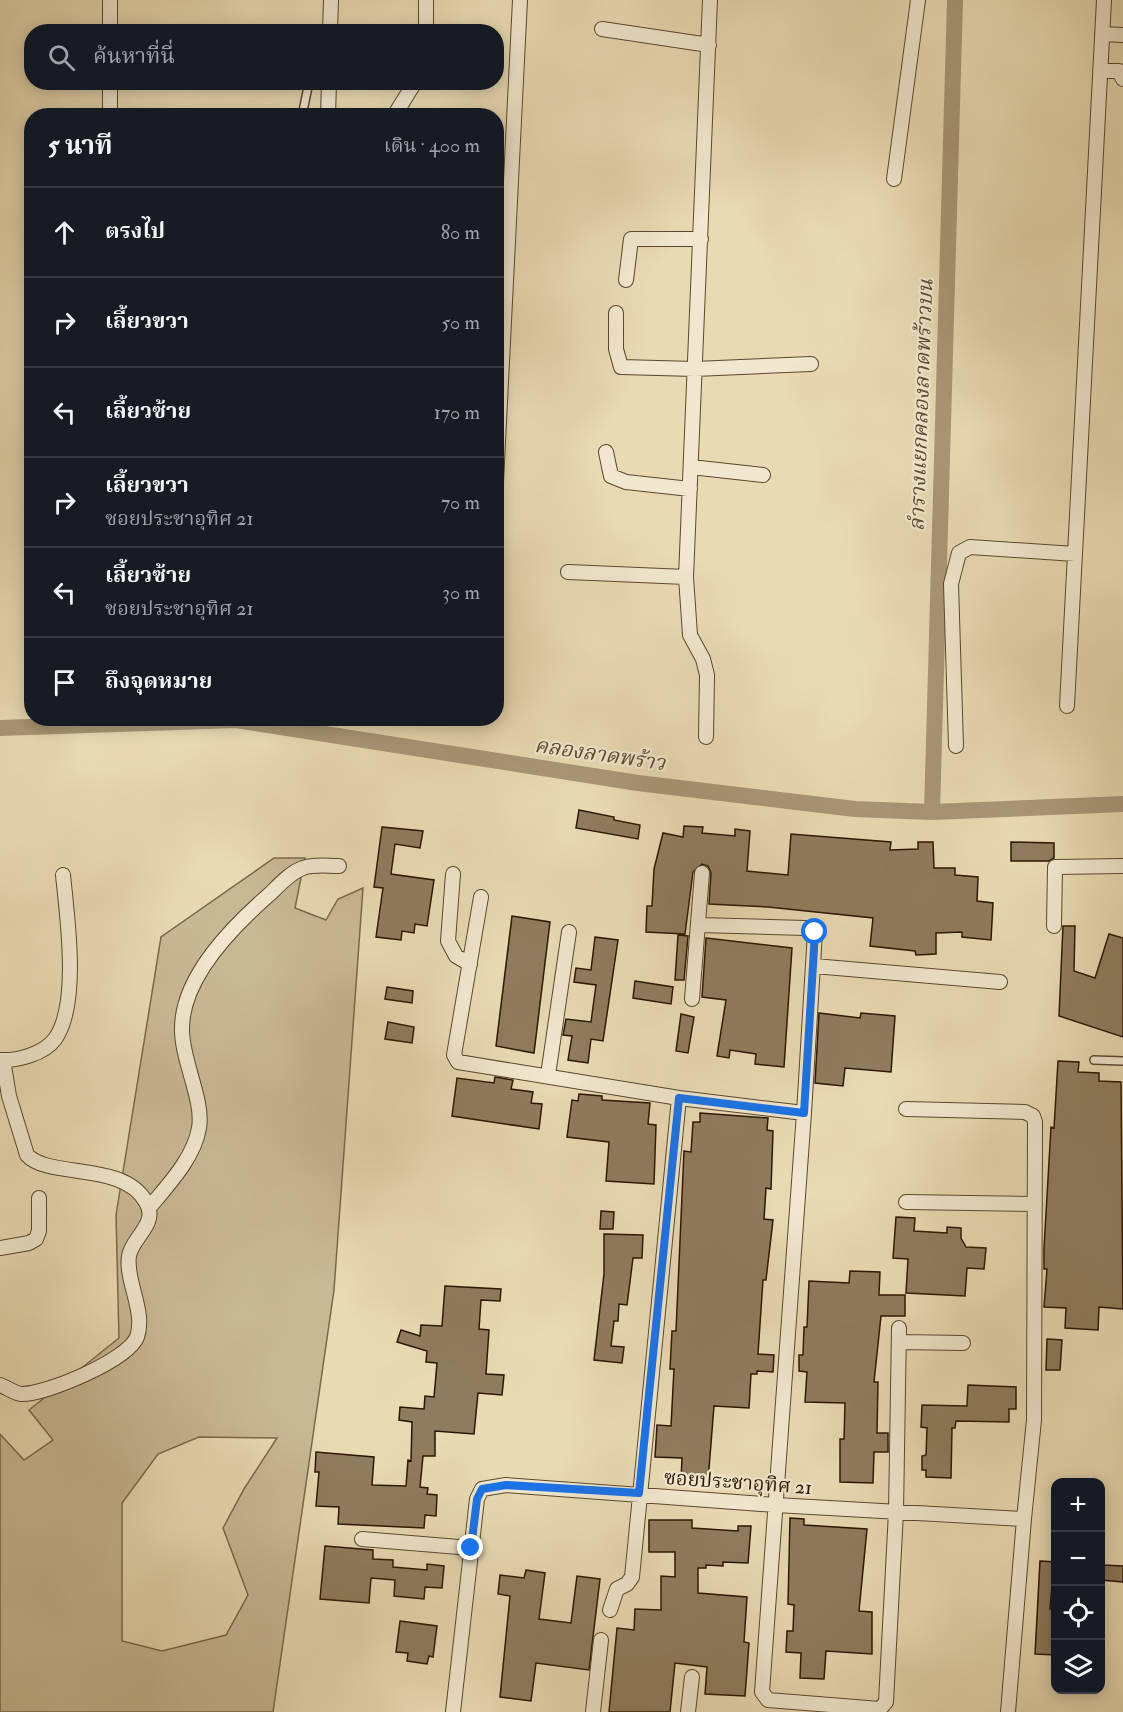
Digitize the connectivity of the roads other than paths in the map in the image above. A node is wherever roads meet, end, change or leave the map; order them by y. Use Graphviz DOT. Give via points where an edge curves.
graph roads {
  1 [pos="110,0"];
  2 [pos="331,0"];
  3 [pos="426,0"];
  4 [pos="520,0"];
  5 [pos="710,0"];
  6 [pos="918,0"];
  7 [pos="1104,0"];
  8 [pos="110,24"];
  9 [pos="330,24"];
  10 [pos="426,24"];
  11 [pos="602,29"];
  12 [pos="1102,34"];
  13 [pos="1123,35"];
  14 [pos="709,45"];
  15 [pos="1100,72"];
  16 [pos="1123,79"];
  17 [pos="110,90"];
  18 [pos="307,90"];
  19 [pos="329,90"];
  20 [pos="409,90"];
  21 [pos="110,108"];
  22 [pos="304,108"];
  23 [pos="328,108"];
  24 [pos="399,108"];
  25 [pos="894,179"];
  26 [pos="701,239"];
  27 [pos="626,280"];
  28 [pos="616,313"];
  29 [pos="504,321"];
  30 [pos="811,364"];
  31 [pos="695,369"];
  32 [pos="606,452"];
  33 [pos="691,467"];
  34 [pos="763,475"];
  35 [pos="690,489"];
  36 [pos="1075,554"];
  37 [pos="568,572"];
  38 [pos="686,577"];
  39 [pos="1067,706"];
  40 [pos="706,737"];
  41 [pos="956,747"];
  42 [pos="339,866"];
  43 [pos="1123,866"];
  44 [pos="702,873"];
  45 [pos="453,874"];
  46 [pos="63,875"];
  47 [pos="481,897"];
  48 [pos="699,925"];
  49 [pos="1054,926"];
  50 [pos="569,932"];
  51 [pos="470,964"];
  52 [pos="814,966"];
  53 [pos="1000,982"];
  54 [pos="692,999"];
  55 [pos="2,1060"];
  56 [pos="1094,1060"];
  57 [pos="1123,1061"];
  58 [pos="548,1076"];
  59 [pos="679,1098"];
  60 [pos="906,1109"];
  61 [pos="804,1113"];
  62 [pos="39,1198"];
  63 [pos="906,1202"];
  64 [pos="1035,1204"];
  65 [pos="149,1208"];
  66 [pos="0,1248"];
  67 [pos="899,1328"];
  68 [pos="899,1342"];
  69 [pos="963,1343"];
  70 [pos="0,1385"];
  71 [pos="639,1493"];
  72 [pos="776,1505"];
  73 [pos="896,1512"];
  74 [pos="1024,1519"];
  75 [pos="362,1539"];
  76 [pos="471,1548"];
  77 [pos="610,1610"];
  78 [pos="601,1640"];
  79 [pos="692,1677"];
  80 [pos="453,1712"];
  81 [pos="593,1712"];
  82 [pos="688,1712"];
  83 [pos="1008,1712"];
  1 -- 8 [label="street"];
  2 -- 9 [label="street"];
  3 -- 10 [label="street"];
  4 -- 29 [label="street"];
  5 -- 14 [label="street"];
  6 -- 25 [label="street"];
  7 -- 12 [label="street"];
  11 -- 14 [label="street"];
  12 -- 13 [label="street"];
  12 -- 15 [label="street"];
  14 -- 26 [label="street"];
  15 -- 16 [label="street" via="1119,71"];
  15 -- 36 [label="street"];
  17 -- 21 [label="street"];
  18 -- 22 [label="lane"];
  19 -- 23 [label="street"];
  20 -- 24 [label="street"];
  26 -- 27 [label="street" via="630,239"];
  26 -- 31 [label="street"];
  28 -- 31 [label="street" via="616,349 621,368"];
  30 -- 31 [label="street"];
  31 -- 33 [label="street"];
  32 -- 35 [label="street" via="611,476 626,482"];
  33 -- 34 [label="street"];
  33 -- 35 [label="street"];
  35 -- 38 [label="street"];
  36 -- 39 [label="street"];
  36 -- 41 [label="street" via="970,547 959,552 951,584"];
  37 -- 38 [label="street"];
  38 -- 40 [label="street" via="690,635 707,675"];
  42 -- 65 [label="street" via="314,866 292,873 220,943 194,985 184,1007 183,1052 199,1108 200,1126 183,1164"];
  43 -- 49 [label="street" via="1055,867"];
  44 -- 48 [label="street"];
  45 -- 51 [label="street" via="448,941 456,956"];
  46 -- 55 [label="street" via="70,975 61,1029 42,1050"];
  47 -- 51 [label="street"];
  48 -- 52 [label="street" via="809,928 816,938"];
  48 -- 54 [label="street"];
  50 -- 58 [label="street"];
  51 -- 58 [label="street" via="455,1059 463,1064"];
  52 -- 53 [label="street"];
  52 -- 61 [label="street"];
  55 -- 65 [label="street" via="9,1096 32,1161 116,1179 135,1190"];
  56 -- 57 [label="lane"];
  58 -- 59 [label="street"];
  59 -- 61 [label="street"];
  59 -- 71 [label="street"];
  60 -- 64 [label="street" via="1030,1114 1035,1122"];
  61 -- 72 [label="street"];
  62 -- 66 [label="street" via="36,1239"];
  63 -- 64 [label="street"];
  64 -- 74 [label="street" via="1034,1420"];
  65 -- 70 [label="street" via="145,1229 129,1255 139,1322 137,1339 117,1356 44,1390 20,1394"];
  67 -- 68 [label="street"];
  68 -- 69 [label="street"];
  68 -- 73 [label="street"];
  71 -- 72 [label="street, ซอยประชาอุทิศ 21"];
  71 -- 76 [label="street, ซอยประชาอุทิศ 21" via="506,1485 482,1489 477,1499"];
  71 -- 77 [label="street" via="632,1577 617,1589"];
  72 -- 73 [label="street, ซอยประชาอุทิศ 21"];
  72 -- 73 [label="street" via="764,1697 880,1708 886,1702"];
  73 -- 74 [label="street, ซอยประชาอุทิศ 21"];
  74 -- 83 [label="street"];
  75 -- 76 [label="street"];
  76 -- 80 [label="street, ซอยประชาอุทิศ 21"];
  78 -- 81 [label="street"];
  79 -- 82 [label="street"];
}
